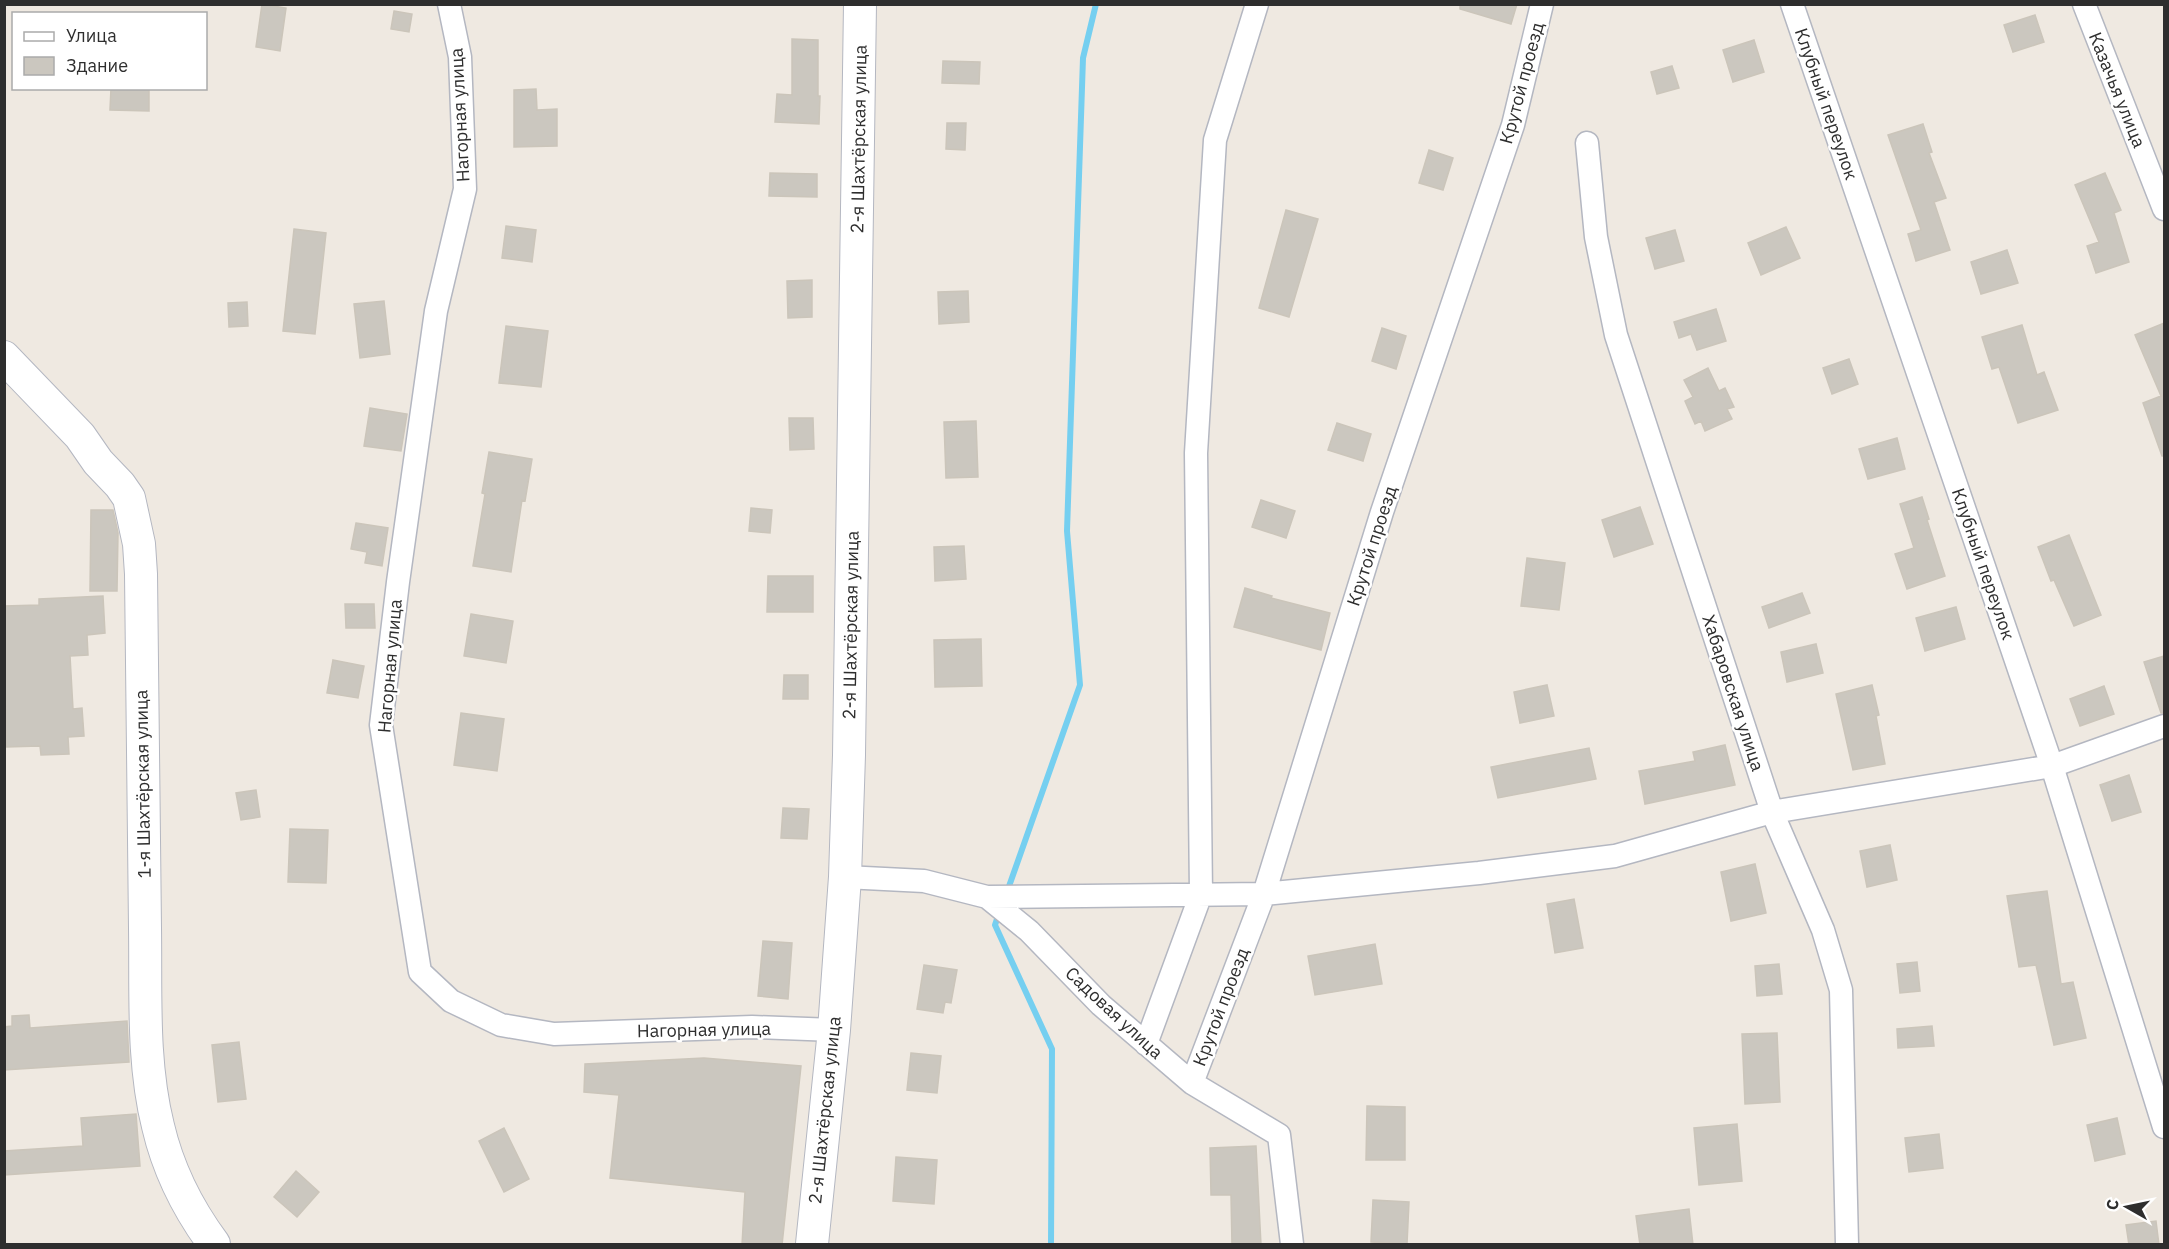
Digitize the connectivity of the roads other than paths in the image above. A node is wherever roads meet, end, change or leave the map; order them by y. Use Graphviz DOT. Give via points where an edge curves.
graph roads {
  1 [pos="448,4"];
  2 [pos="860,4"];
  3 [pos="1257,4"];
  4 [pos="1542,4"];
  5 [pos="1792,4"];
  6 [pos="2084,4"];
  7 [pos="1587,143"];
  8 [pos="2164,209"];
  9 [pos="4,357"];
  10 [pos="2164,726"];
  11 [pos="2052,766"];
  12 [pos="1772,812"];
  13 [pos="845,877"];
  14 [pos="1201,894"];
  15 [pos="1264,894"];
  16 [pos="987,897"];
  17 [pos="834,1030"];
  18 [pos="1146,1044"];
  19 [pos="1192,1083"];
  20 [pos="2164,1127"];
  21 [pos="214,1245"];
  22 [pos="812,1245"];
  23 [pos="1292,1245"];
  24 [pos="1847,1245"];
  1 -- 17 [label="street, Нагорная улица" via="460,57 465,189 436,311 381,725 420,972 451,1001 501,1025 554,1034 752,1027"];
  2 -- 13 [label="main road, 2-я Шахтёрская улица"];
  3 -- 14 [label="street" via="1215,140 1196,453"];
  4 -- 15 [label="street, Крутой проезд" via="1513,125 1382,512"];
  5 -- 11 [label="street, Клубный переулок"];
  6 -- 8 [label="street, Казачья улица"];
  7 -- 12 [label="street, Хабаровская улица" via="1596,237 1616,335"];
  9 -- 21 [label="main road, 1-я Шахтёрская улица" via="80,436 129,498 133,513 141,574 148,1072 166,1155 184,1197"];
  10 -- 11 [label="street"];
  11 -- 12 [label="street"];
  11 -- 20 [label="street, Клубный переулок"];
  12 -- 15 [label="street" via="1616,856"];
  12 -- 24 [label="street, Хабаровская улица" via="1822,930 1841,990"];
  13 -- 16 [label="street, Садовая улица" via="924,881"];
  13 -- 17 [label="main road, 2-я Шахтёрская улица"];
  14 -- 15 [label="street"];
  14 -- 16 [label="street"];
  14 -- 18 [label="street"];
  15 -- 19 [label="street, Крутой проезд"];
  16 -- 18 [label="street, Садовая улица"];
  17 -- 22 [label="main road, 2-я Шахтёрская улица"];
  18 -- 19 [label="street, Садовая улица"];
  19 -- 23 [label="street, Садовая улица" via="1279,1135"];
}
